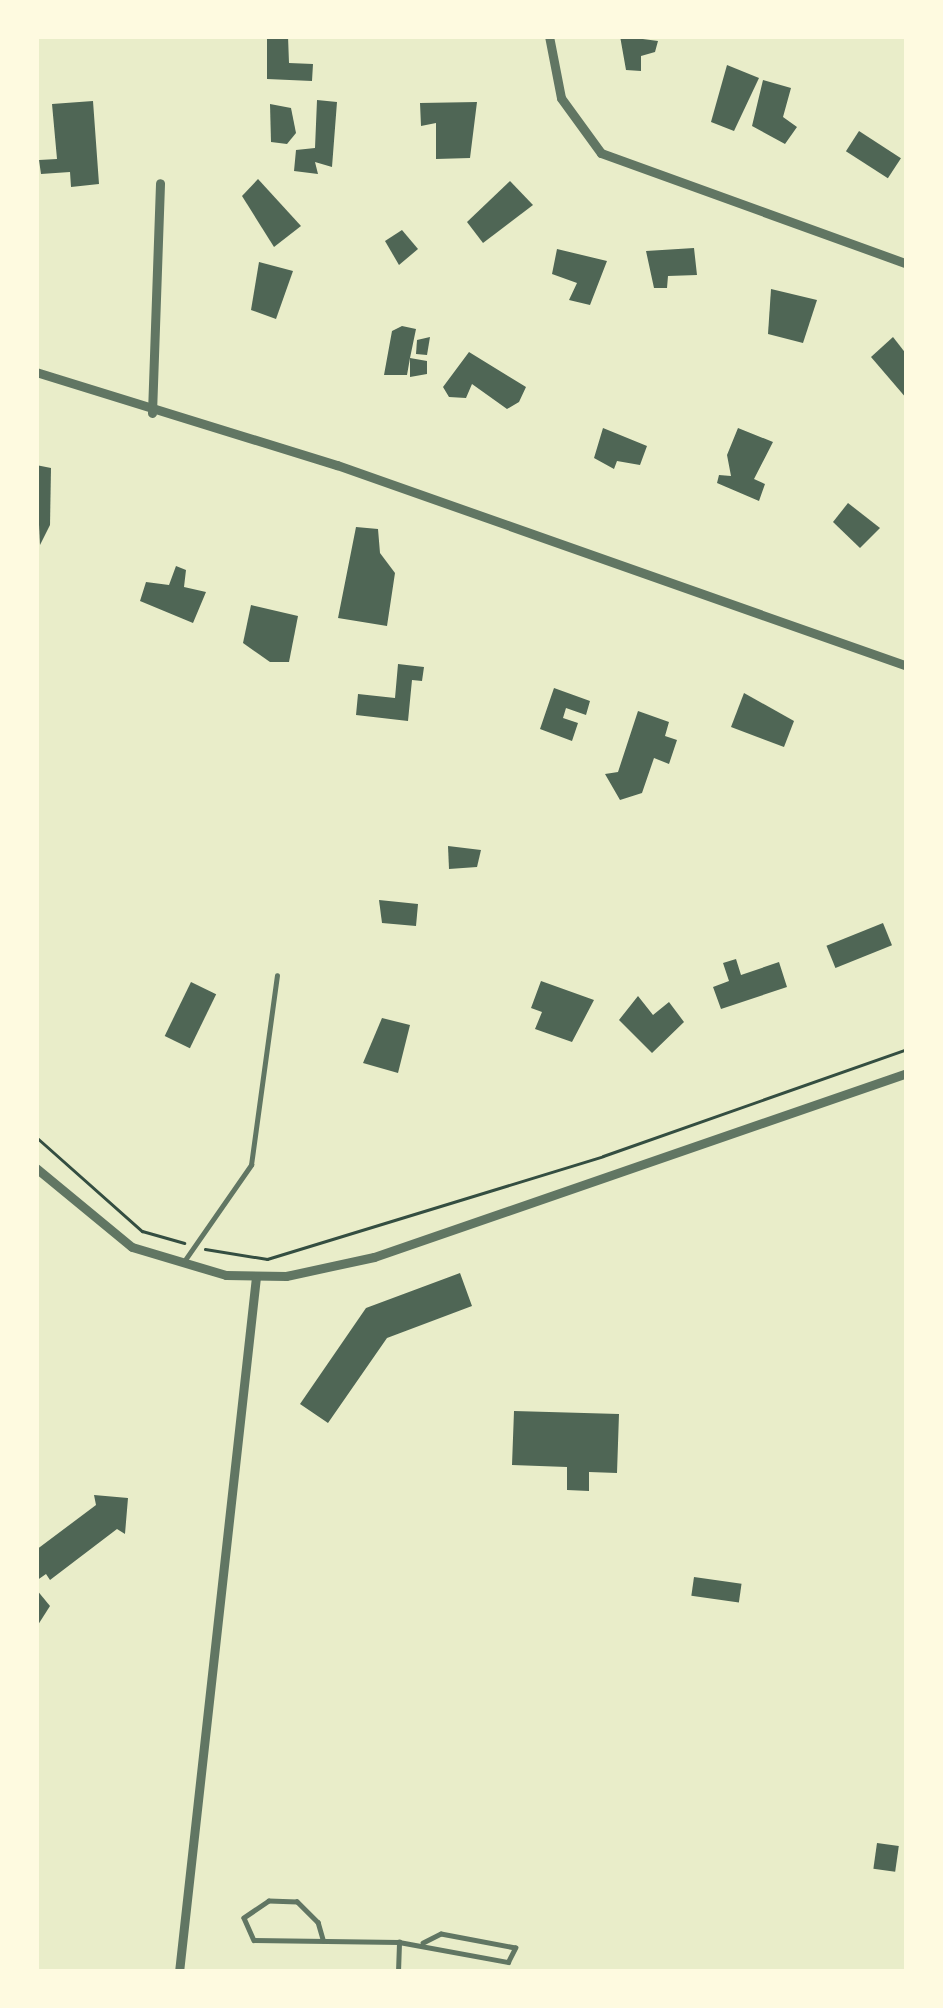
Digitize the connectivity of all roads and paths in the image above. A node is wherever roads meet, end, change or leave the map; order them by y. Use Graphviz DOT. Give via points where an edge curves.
graph roads {
  1 [pos="549,36"];
  2 [pos="160,183"];
  3 [pos="907,264"];
  4 [pos="36,372"];
  5 [pos="152,413"];
  6 [pos="907,666"];
  7 [pos="277,976"];
  8 [pos="907,1049"];
  9 [pos="907,1072"];
  10 [pos="36,1137"];
  11 [pos="36,1168"];
  12 [pos="195,1246"];
  13 [pos="182,1264"];
  14 [pos="256,1277"];
  15 [pos="322,1941"];
  16 [pos="399,1942"];
  17 [pos="423,1943"];
  18 [pos="179,1972"];
  19 [pos="398,1972"];
  1 -- 3 [label="street" via="562,98 601,153"];
  2 -- 5 [label="street"];
  4 -- 5 [label="street"];
  5 -- 6 [label="street" via="338,465"];
  7 -- 12 [label="lane" via="254,1157"];
  8 -- 12 [label="path" via="603,1156 267,1258"];
  9 -- 14 [label="street" via="374,1257"];
  10 -- 12 [label="path" via="142,1231"];
  11 -- 13 [label="street" via="109,1232"];
  12 -- 13 [label="lane"];
  13 -- 14 [label="street"];
  14 -- 18 [label="street"];
  15 -- 15 [label="lane" via="308,1911 287,1900 258,1905 244,1918 254,1940"];
  15 -- 16 [label="lane"];
  16 -- 17 [label="lane"];
  16 -- 19 [label="lane"];
  17 -- 17 [label="lane" via="440,1934 514,1948 508,1962 439,1954"];
}
